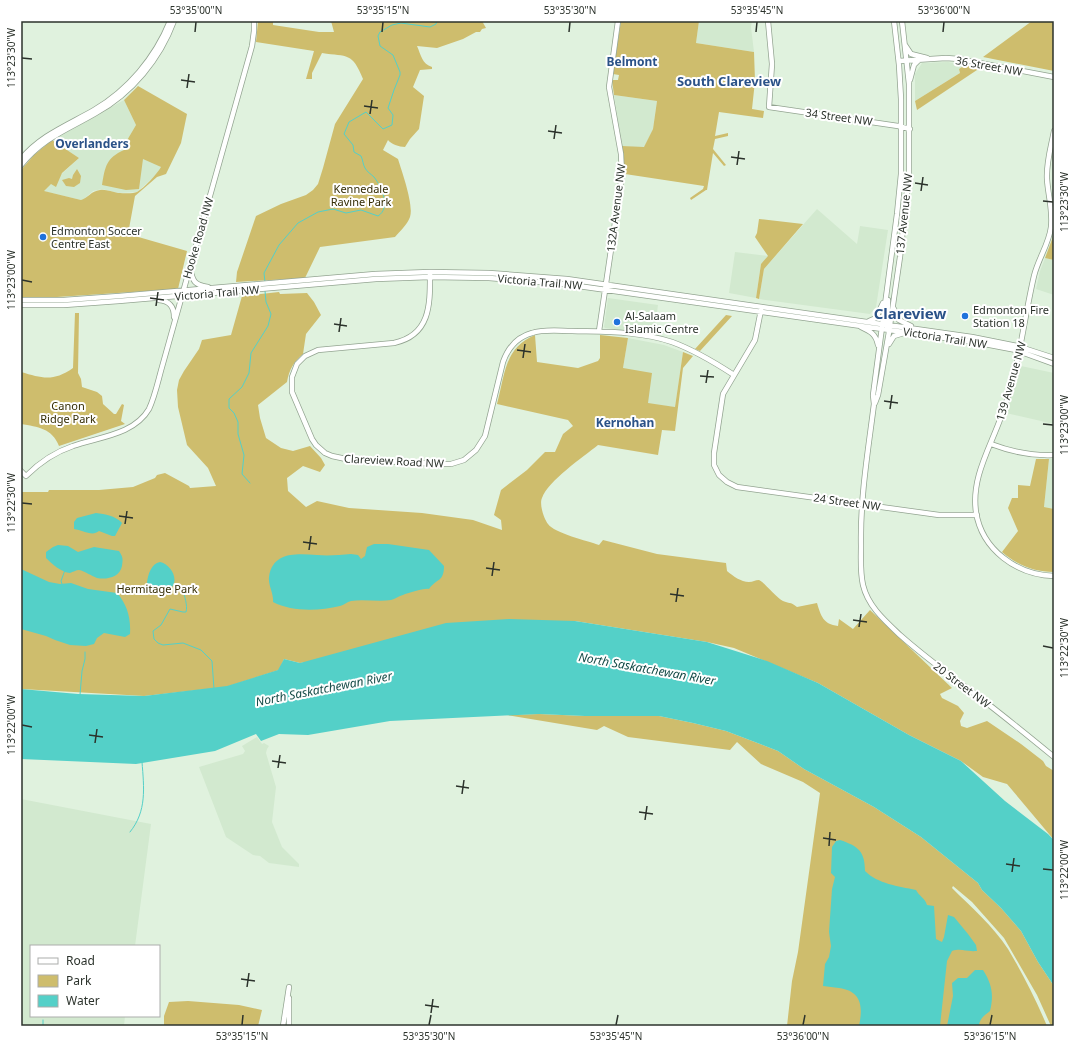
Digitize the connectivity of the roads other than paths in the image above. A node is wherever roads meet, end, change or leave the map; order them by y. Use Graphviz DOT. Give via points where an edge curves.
graph roads {
  1 [pos="170,21"];
  2 [pos="174,21"];
  3 [pos="254,21"];
  4 [pos="618,21"];
  5 [pos="768,21"];
  6 [pos="894,21"];
  7 [pos="902,21"];
  8 [pos="904,44"];
  9 [pos="930,59"];
  10 [pos="919,60"];
  11 [pos="899,61"];
  12 [pos="906,61"];
  13 [pos="1054,77"];
  14 [pos="909,84"];
  15 [pos="902,126"];
  16 [pos="910,129"];
  17 [pos="1054,132"];
  18 [pos="21,159"];
  19 [pos="21,165"];
  20 [pos="190,267"];
  21 [pos="890,267"];
  22 [pos="430,274"];
  23 [pos="252,287"];
  24 [pos="606,287"];
  25 [pos="219,288"];
  26 [pos="183,293"];
  27 [pos="151,298"];
  28 [pos="886,298"];
  29 [pos="21,300"];
  30 [pos="64,303"];
  31 [pos="893,304"];
  32 [pos="21,305"];
  33 [pos="761,309"];
  34 [pos="868,322"];
  35 [pos="174,323"];
  36 [pos="856,325"];
  37 [pos="886,326"];
  38 [pos="921,329"];
  39 [pos="599,331"];
  40 [pos="910,332"];
  41 [pos="1021,349"];
  42 [pos="878,350"];
  43 [pos="885,356"];
  44 [pos="1054,358"];
  45 [pos="1054,364"];
  46 [pos="734,375"];
  47 [pos="874,404"];
  48 [pos="991,444"];
  49 [pos="1054,456"];
  50 [pos="21,471"];
  51 [pos="862,505"];
  52 [pos="977,515"];
  53 [pos="1054,576"];
  54 [pos="874,608"];
  55 [pos="1054,757"];
  56 [pos="283,1026"];
  57 [pos="289,1026"];
  1 -- 18 [label="street" via="154,52 126,86 95,109 49,134"];
  2 -- 19 [label="street" via="161,49 147,70 129,89 105,108 50,138 34,150"];
  3 -- 20 [label="street, Hooke Road NW" via="252,46"];
  4 -- 24 [label="street, 132A Avenue NW" via="609,86 622,171"];
  5 -- 15 [label="street, 34 Street NW" via="772,64 768,107"];
  6 -- 11 [label="street, 137 Avenue NW"];
  7 -- 8 [label="street, 137 Avenue NW"];
  8 -- 9 [label="street" via="911,54"];
  8 -- 12 [label="street, 137 Avenue NW"];
  9 -- 10 [label="street, 36 Street NW"];
  9 -- 13 [label="street, 36 Street NW" via="965,60"];
  10 -- 12 [label="street, 36 Street NW"];
  10 -- 14 [label="street" via="914,65"];
  11 -- 12 [label="street, 36 Street NW"];
  11 -- 15 [label="street, 137 Avenue NW"];
  12 -- 14 [label="street, 137 Avenue NW"];
  14 -- 16 [label="street, 137 Avenue NW"];
  15 -- 16 [label="street, 34 Street NW"];
  15 -- 21 [label="street, 137 Avenue NW" via="901,174"];
  16 -- 31 [label="street, 137 Avenue NW" via="905,215"];
  17 -- 41 [label="street, 139 Avenue NW" via="1047,175 1051,228 1035,273"];
  20 -- 25 [label="street" via="195,282 201,286"];
  20 -- 26 [label="street, Hooke Road NW"];
  21 -- 28 [label="street, 137 Avenue NW"];
  21 -- 37 [label="street"];
  22 -- 23 [label="street, Victoria Trail NW"];
  22 -- 24 [label="street, Victoria Trail NW"];
  22 -- 39 [label="street, Clareview Road NW" via="428,315 412,336 394,343 314,351 295,367 292,392 312,439 325,453 346,459 437,464 451,464 464,460 476,450 485,436 503,362 514,343 527,334 537,332"];
  23 -- 25 [label="street, Victoria Trail NW"];
  23 -- 26 [label="street, Victoria Trail NW"];
  24 -- 33 [label="street, Victoria Trail NW"];
  24 -- 39 [label="street, 132A Avenue NW"];
  25 -- 26 [label="street, Victoria Trail NW"];
  26 -- 27 [label="street, Victoria Trail NW"];
  26 -- 30 [label="street, Victoria Trail NW"];
  26 -- 35 [label="street, Hooke Road NW"];
  27 -- 30 [label="street, Victoria Trail NW"];
  27 -- 35 [label="street" via="166,301 171,305"];
  28 -- 34 [label="street" via="876,318"];
  28 -- 37 [label="street, 137 Avenue NW"];
  29 -- 30 [label="street, Victoria Trail NW"];
  30 -- 32 [label="street, Victoria Trail NW"];
  31 -- 37 [label="street, 137 Avenue NW"];
  31 -- 38 [label="street" via="899,320"];
  33 -- 34 [label="street, Victoria Trail NW"];
  33 -- 36 [label="street, Victoria Trail NW"];
  33 -- 46 [label="street" via="755,340"];
  34 -- 37 [label="street, Victoria Trail NW"];
  35 -- 50 [label="street, Hooke Road NW" via="153,398 142,418 126,429 72,446 51,456 26,476"];
  36 -- 37 [label="street, Victoria Trail NW"];
  36 -- 42 [label="street" via="873,334"];
  37 -- 38 [label="street, Victoria Trail NW"];
  37 -- 40 [label="street, Victoria Trail NW"];
  37 -- 42 [label="street, 137 Avenue NW"];
  37 -- 43 [label="street, 137 Avenue NW"];
  38 -- 41 [label="street, Victoria Trail NW" via="988,339"];
  39 -- 46 [label="street, Clareview Road NW" via="642,335 670,342 697,353"];
  40 -- 41 [label="street, Victoria Trail NW"];
  40 -- 43 [label="street" via="892,338"];
  41 -- 44 [label="street, Victoria Trail NW"];
  41 -- 45 [label="street, Victoria Trail NW"];
  41 -- 48 [label="street, 139 Avenue NW" via="1009,395"];
  42 -- 47 [label="street, 137 Avenue NW"];
  43 -- 47 [label="street, 137 Avenue NW"];
  46 -- 51 [label="street, 24 Street NW" via="722,399 714,453 714,465 721,478 737,487"];
  47 -- 51 [label="street, 137 Avenue NW"];
  48 -- 49 [label="street" via="1026,454"];
  48 -- 52 [label="street, 139 Avenue NW" via="977,482"];
  51 -- 52 [label="street, 24 Street NW" via="939,515"];
  51 -- 54 [label="street, 137 Avenue NW" via="861,575"];
  52 -- 53 [label="street, 139 Avenue NW" via="984,534 998,553 1026,571"];
  54 -- 55 [label="street, 20 Street NW" via="923,655"];
  56 -- 57 [label="street" via="289,987"];
}
